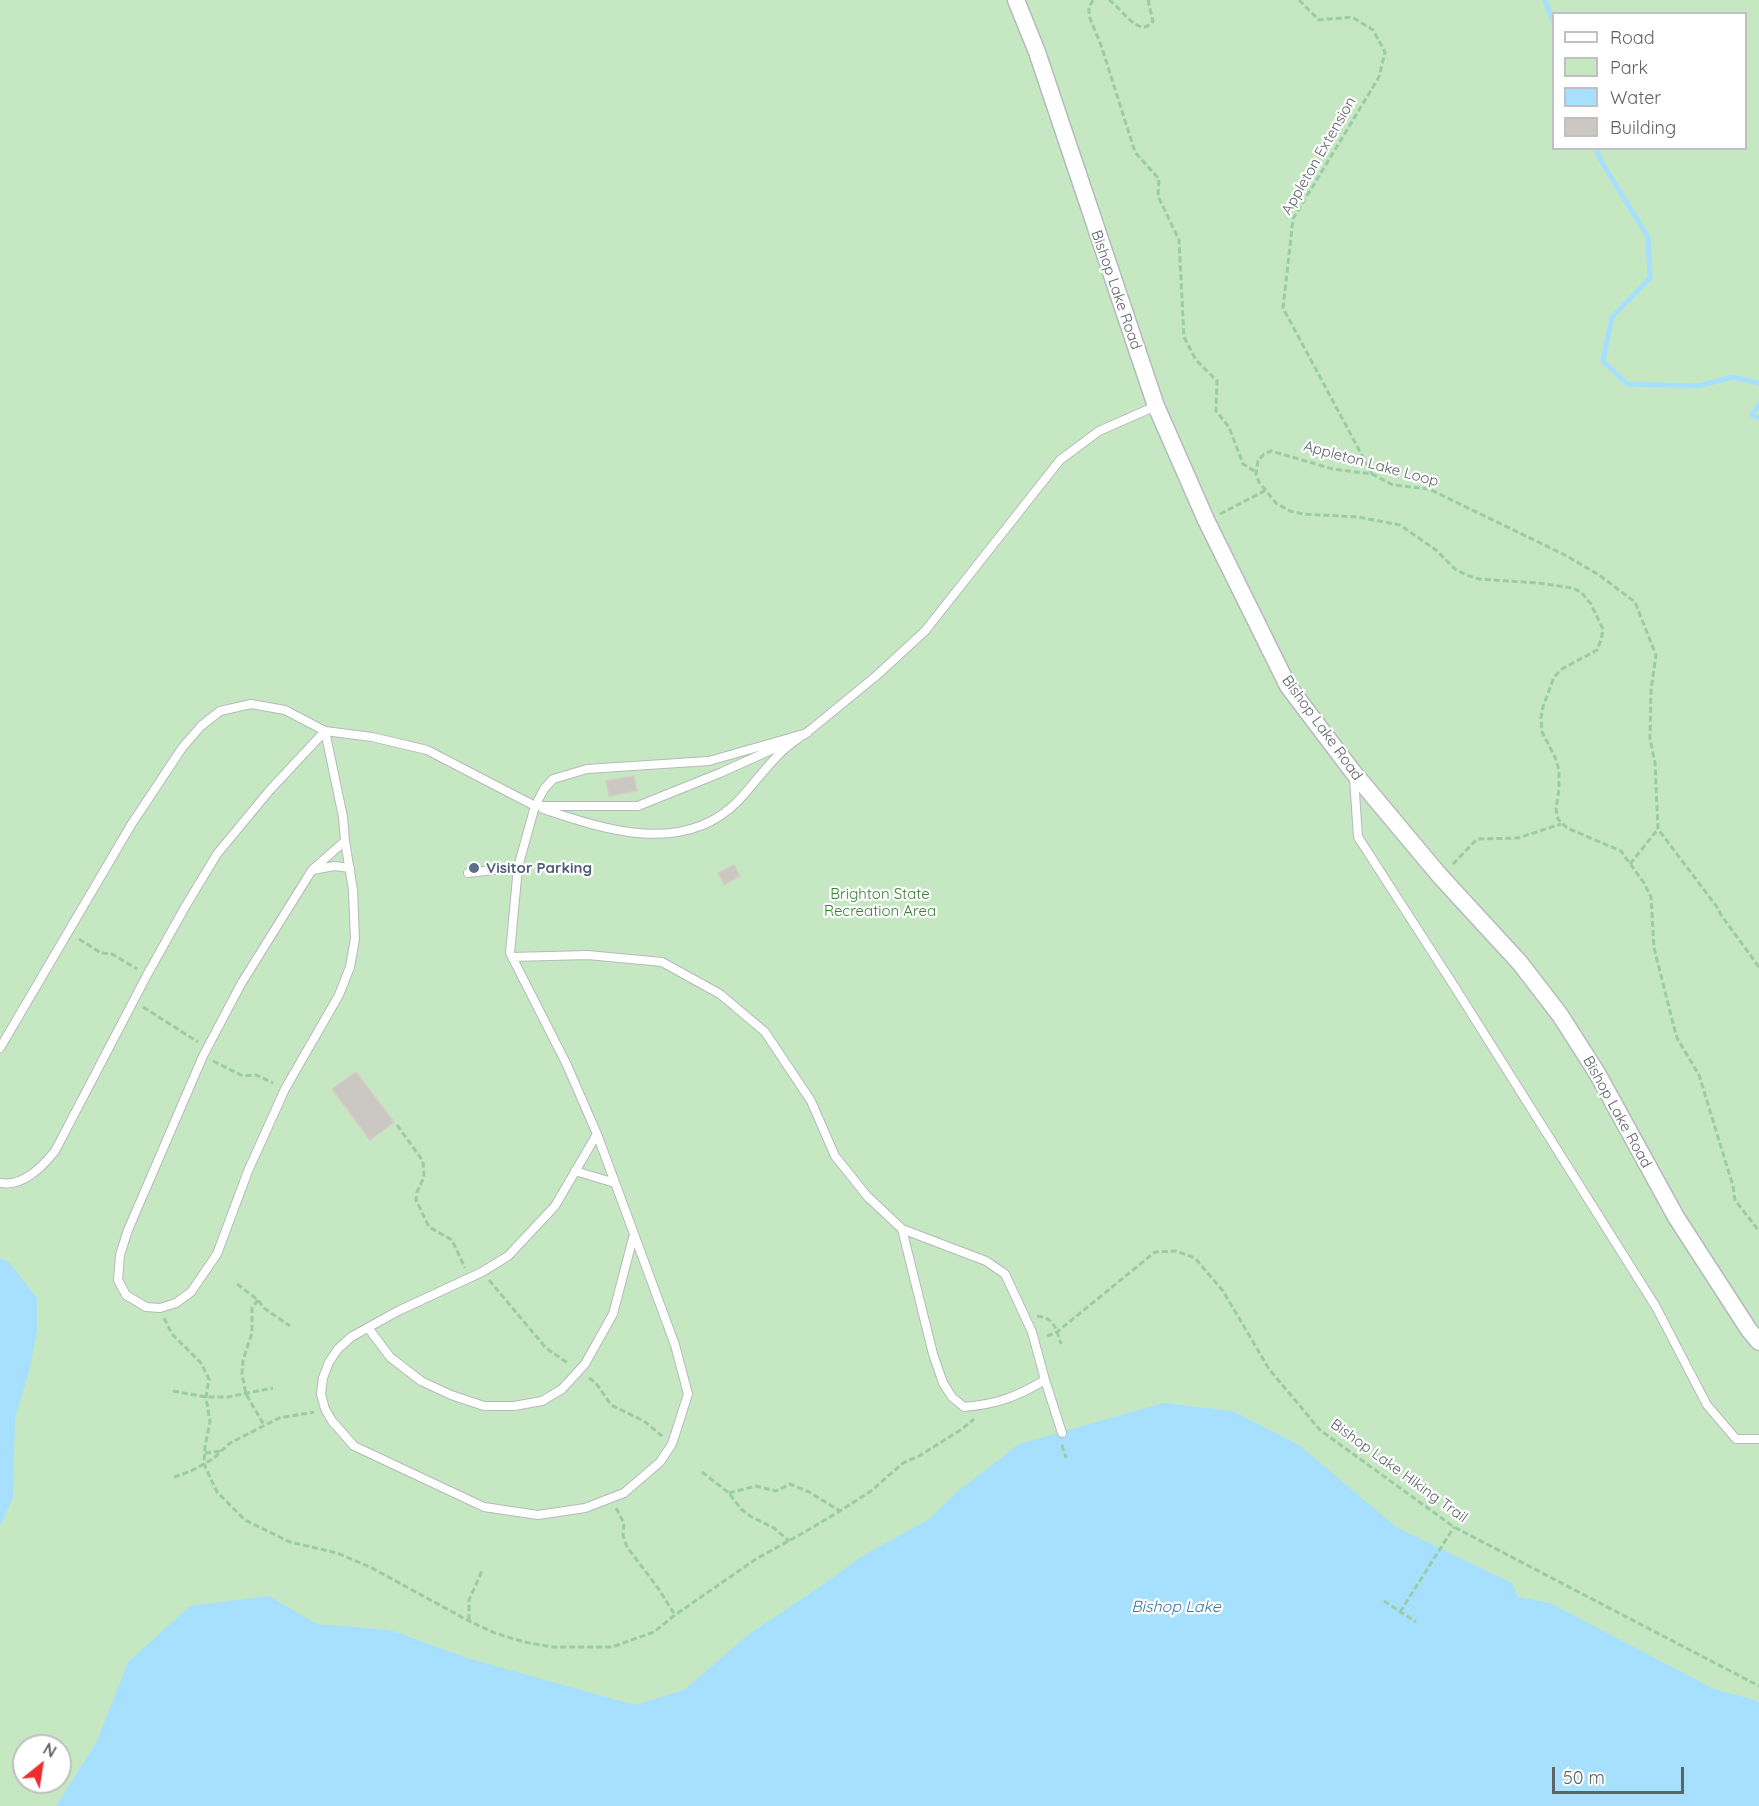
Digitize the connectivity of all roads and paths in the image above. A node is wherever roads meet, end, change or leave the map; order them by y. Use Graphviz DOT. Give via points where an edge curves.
graph roads {
  1 [pos="1016,0"];
  2 [pos="1093,0"];
  3 [pos="1109,0"];
  4 [pos="1148,0"];
  5 [pos="1299,0"];
  6 [pos="1156,406"];
  7 [pos="1256,472"];
  8 [pos="1372,474"];
  9 [pos="1266,490"];
  10 [pos="1206,520"];
  11 [pos="325,731"];
  12 [pos="807,733"];
  13 [pos="1353,772"];
  14 [pos="535,806"];
  15 [pos="1561,824"];
  16 [pos="1658,829"];
  17 [pos="345,841"];
  18 [pos="1630,864"];
  19 [pos="518,867"];
  20 [pos="350,868"];
  21 [pos="312,870"];
  22 [pos="468,873"];
  23 [pos="1440,876"];
  24 [pos="68,931"];
  25 [pos="512,957"];
  26 [pos="1759,967"];
  27 [pos="147,975"];
  28 [pos="134,1001"];
  29 [pos="0,1048"];
  30 [pos="205,1052"];
  31 [pos="285,1089"];
  32 [pos="397,1125"];
  33 [pos="597,1134"];
  34 [pos="575,1171"];
  35 [pos="0,1183"];
  36 [pos="615,1183"];
  37 [pos="902,1229"];
  38 [pos="1759,1231"];
  39 [pos="634,1234"];
  40 [pos="469,1277"];
  41 [pos="237,1284"];
  42 [pos="258,1300"];
  43 [pos="1034,1315"];
  44 [pos="290,1326"];
  45 [pos="369,1329"];
  46 [pos="1057,1332"];
  47 [pos="1035,1341"];
  48 [pos="1759,1342"];
  49 [pos="1061,1344"];
  50 [pos="1045,1380"];
  51 [pos="273,1388"];
  52 [pos="173,1391"];
  53 [pos="246,1395"];
  54 [pos="325,1409"];
  55 [pos="264,1425"];
  56 [pos="1062,1432"];
  57 [pos="1759,1439"];
  58 [pos="221,1451"];
  59 [pos="205,1453"];
  60 [pos="702,1472"];
  61 [pos="174,1477"];
  62 [pos="729,1493"];
  63 [pos="611,1498"];
  64 [pos="840,1511"];
  65 [pos="1454,1527"];
  66 [pos="789,1541"];
  67 [pos="482,1571"];
  68 [pos="1384,1601"];
  69 [pos="1400,1612"];
  70 [pos="675,1614"];
  71 [pos="469,1621"];
  72 [pos="1416,1622"];
  73 [pos="1759,1686"];
  1 -- 6 [label="street, Bishop Lake Road"];
  2 -- 7 [label="path" via="1089,16 1136,152 1159,180 1158,196 1179,240 1184,337 1196,360 1217,381 1216,411 1229,427 1243,464"];
  3 -- 4 [label="path" via="1144,28 1153,21"];
  5 -- 8 [label="path, Appleton Extension" via="1319,20 1352,17 1373,30 1385,52 1379,77 1293,219 1283,308"];
  6 -- 10 [label="street, Bishop Lake Road"];
  6 -- 12 [label="lane" via="1099,431 1060,460 925,631"];
  7 -- 8 [label="path, Appleton Lake Loop" via="1258,461 1271,451 1333,469"];
  7 -- 9 [label="path"];
  8 -- 16 [label="path, Appleton Lake Loop" via="1393,485 1429,489 1516,530 1599,575 1635,602 1656,655 1650,740"];
  9 -- 10 [label="path"];
  9 -- 15 [label="path" via="1276,503 1290,511 1400,525 1466,575 1564,586 1581,592 1592,604 1603,629 1602,640 1597,650 1554,677 1541,718 1542,732 1559,770 1556,809"];
  10 -- 13 [label="street, Bishop Lake Road" via="1288,686"];
  11 -- 14 [label="lane" via="428,750"];
  11 -- 17 [label="lane"];
  11 -- 24 [label="lane" via="285,710 251,704 220,711 182,748"];
  11 -- 27 [label="lane" via="269,790 217,854"];
  12 -- 14 [label="lane" via="638,806"];
  12 -- 14 [label="lane" via="709,761 587,769 553,779"];
  12 -- 14 [label="lane" via="772,760 727,812 674,834 633,833 583,823"];
  13 -- 23 [label="street, Bishop Lake Road"];
  13 -- 57 [label="lane" via="1358,837 1656,1307 1707,1405 1736,1439"];
  14 -- 19 [label="lane"];
  15 -- 18 [label="path" via="1621,851"];
  15 -- 23 [label="path" via="1518,838 1477,839"];
  16 -- 18 [label="path"];
  16 -- 26 [label="path"];
  17 -- 20 [label="lane"];
  17 -- 21 [label="lane"];
  18 -- 38 [label="path" via="1651,897 1654,948 1677,1038 1700,1075 1736,1200"];
  19 -- 22 [label="lane"];
  19 -- 25 [label="lane"];
  20 -- 21 [label="lane"];
  20 -- 31 [label="lane" via="355,939 350,967 339,995"];
  21 -- 30 [label="lane" via="241,984"];
  23 -- 48 [label="street, Bishop Lake Road" via="1520,963 1560,1015 1597,1073 1676,1216"];
  24 -- 27 [label="path" via="101,953 112,954"];
  24 -- 29 [label="lane"];
  25 -- 33 [label="lane"];
  25 -- 37 [label="lane" via="588,955 662,962 720,994 765,1032 811,1101 835,1156 867,1196"];
  27 -- 28 [label="lane"];
  28 -- 30 [label="path"];
  28 -- 35 [label="lane" via="55,1151 21,1180"];
  30 -- 31 [label="path" via="243,1076 256,1075"];
  30 -- 31 [label="lane" via="120,1255 118,1280 126,1295 146,1307 176,1303 191,1292 217,1254"];
  32 -- 40 [label="path" via="423,1161 424,1177 416,1200 429,1227 452,1240"];
  33 -- 34 [label="lane"];
  33 -- 36 [label="lane"];
  34 -- 36 [label="lane"];
  34 -- 40 [label="lane" via="555,1206 508,1256"];
  36 -- 39 [label="lane"];
  37 -- 47 [label="lane" via="986,1261 1005,1274"];
  37 -- 50 [label="lane" via="933,1354 952,1397 964,1407 986,1405 1016,1397"];
  39 -- 45 [label="lane" via="613,1314 591,1354 562,1389 542,1401 484,1406 451,1395 421,1381 390,1357"];
  39 -- 63 [label="lane" via="675,1345 688,1394 672,1444 660,1462 624,1493"];
  40 -- 45 [label="lane"];
  41 -- 42 [label="path"];
  42 -- 44 [label="path"];
  42 -- 53 [label="path" via="252,1308 252,1333 243,1360"];
  43 -- 46 [label="path" via="1049,1318"];
  45 -- 54 [label="lane" via="351,1337 329,1362 321,1394"];
  46 -- 47 [label="path, Bishop Lake Hiking Trail"];
  46 -- 49 [label="path"];
  46 -- 65 [label="path, Bishop Lake Hiking Trail" via="1155,1252 1176,1251 1195,1258 1223,1291 1269,1369 1320,1430"];
  47 -- 50 [label="lane"];
  50 -- 56 [label="lane"];
  51 -- 53 [label="path"];
  52 -- 53 [label="path" via="206,1397"];
  53 -- 55 [label="path"];
  54 -- 55 [label="path"];
  54 -- 63 [label="lane" via="354,1446 484,1507 538,1515 585,1508"];
  55 -- 58 [label="path"];
  58 -- 59 [label="path"];
  58 -- 61 [label="path" via="213,1459"];
  60 -- 62 [label="path"];
  62 -- 64 [label="path" via="756,1486 776,1491 790,1484"];
  62 -- 66 [label="path" via="741,1509"];
  63 -- 70 [label="path" via="624,1523 627,1547"];
  65 -- 69 [label="path"];
  65 -- 73 [label="path, Bishop Lake Hiking Trail"];
  67 -- 71 [label="path" via="469,1600"];
  68 -- 69 [label="path"];
  69 -- 72 [label="path"];
}
